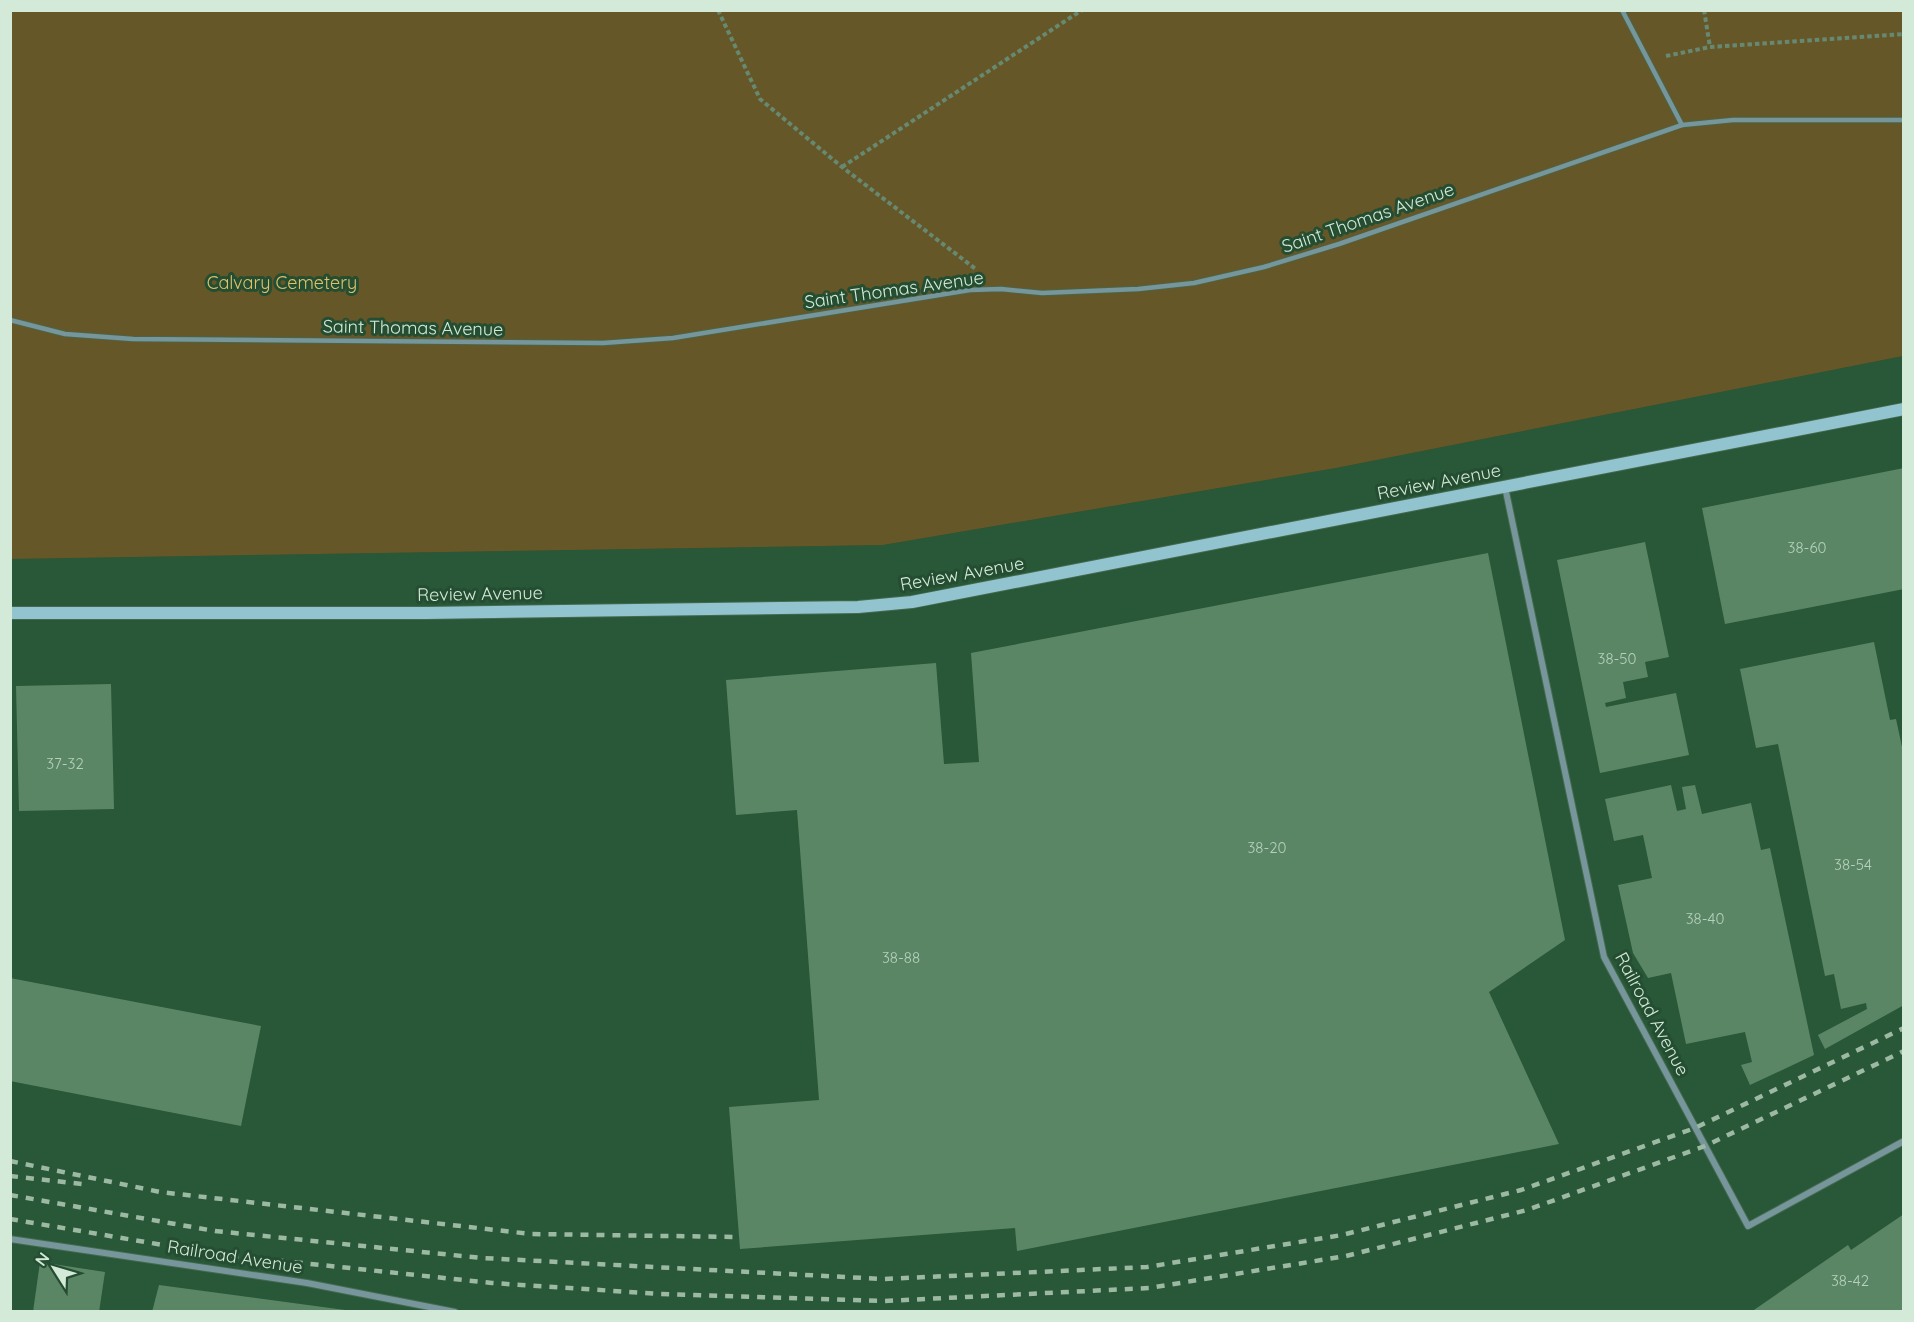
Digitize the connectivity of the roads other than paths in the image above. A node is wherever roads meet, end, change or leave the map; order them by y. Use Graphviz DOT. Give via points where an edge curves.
graph roads {
  1 [pos="1622,10"];
  2 [pos="1904,120"];
  3 [pos="1682,124"];
  4 [pos="10,320"];
  5 [pos="1904,409"];
  6 [pos="1505,487"];
  7 [pos="10,614"];
  8 [pos="1904,1142"];
  9 [pos="10,1239"];
  10 [pos="455,1311"];
  1 -- 3 [label="lane"];
  2 -- 3 [label="lane, Saint Thomas Avenue" via="1733,120"];
  3 -- 4 [label="lane, Saint Thomas Avenue" via="1339,244 1194,283 1042,293 970,290 673,338 603,343 133,339 66,334"];
  5 -- 6 [label="main road, Review Avenue"];
  6 -- 7 [label="main road, Review Avenue" via="942,598 884,605 426,613"];
  6 -- 8 [label="street, Railroad Avenue" via="1604,957 1748,1226"];
  9 -- 10 [label="street, Railroad Avenue" via="308,1283"];
}
